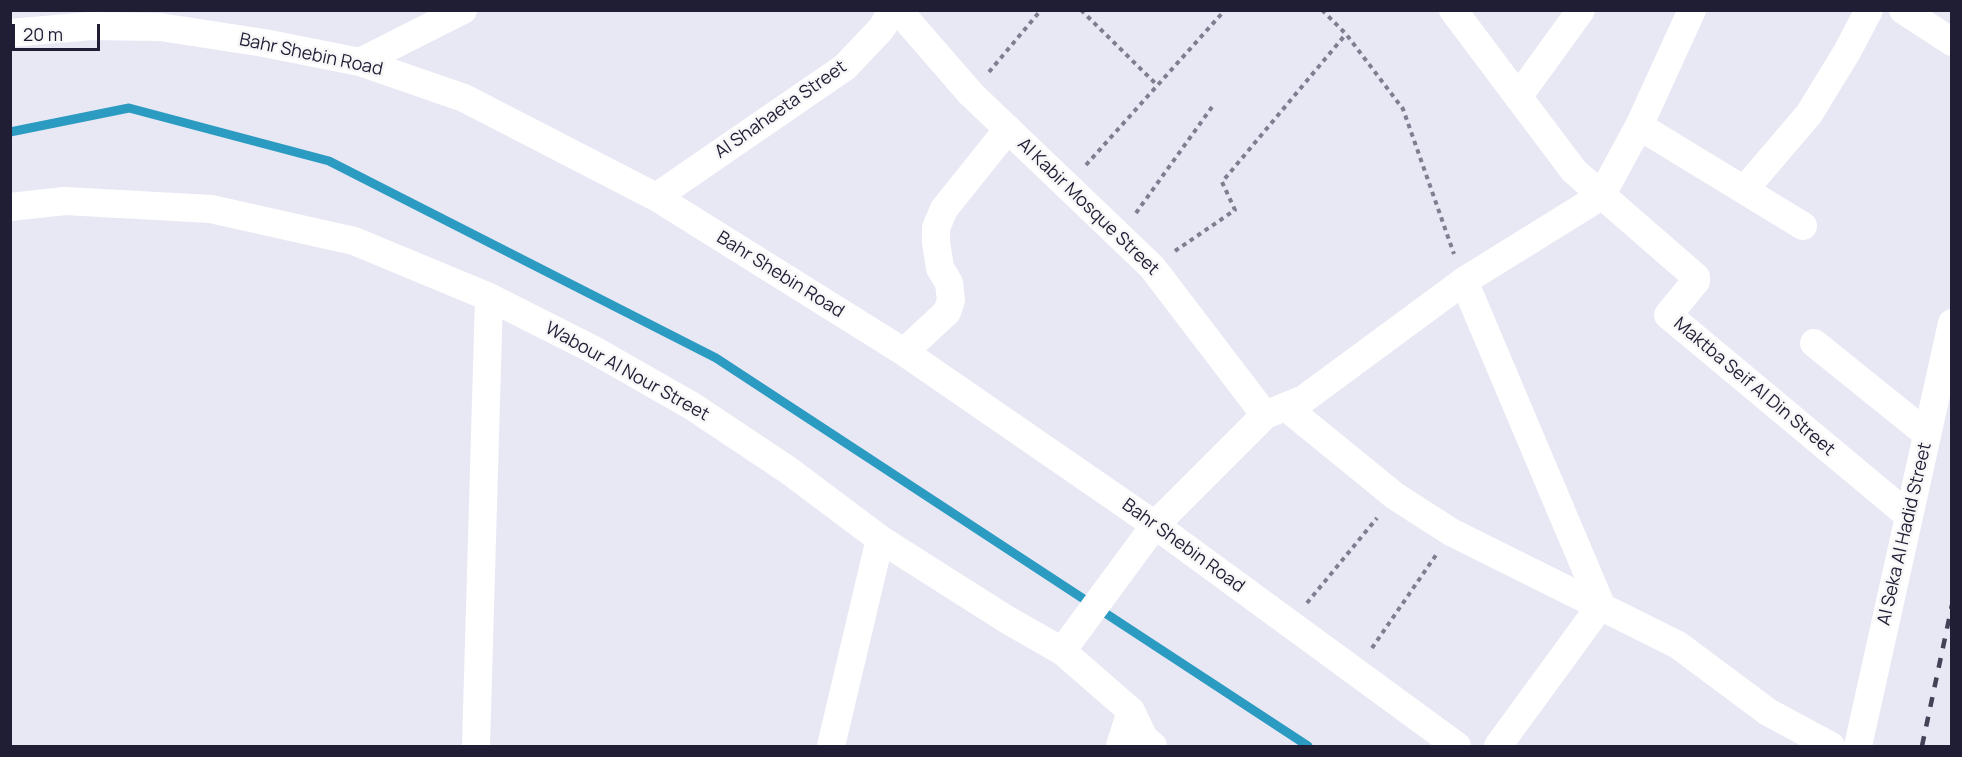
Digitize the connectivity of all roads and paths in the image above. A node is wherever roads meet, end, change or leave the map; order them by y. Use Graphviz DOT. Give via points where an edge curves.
graph roads {
  1 [pos="191,10"];
  2 [pos="463,10"];
  3 [pos="893,10"];
  4 [pos="898,10"];
  5 [pos="1041,10"];
  6 [pos="1081,10"];
  7 [pos="1225,10"];
  8 [pos="1322,10"];
  9 [pos="1453,10"];
  10 [pos="1581,10"];
  11 [pos="1692,10"];
  12 [pos="1869,10"];
  13 [pos="1903,10"];
  14 [pos="80,18"];
  15 [pos="160,27"];
  16 [pos="10,33"];
  17 [pos="1346,34"];
  18 [pos="1952,42"];
  19 [pos="360,62"];
  20 [pos="1157,85"];
  21 [pos="971,94"];
  22 [pos="1518,97"];
  23 [pos="1212,107"];
  24 [pos="1639,126"];
  25 [pos="1008,129"];
  26 [pos="1068,186"];
  27 [pos="1745,189"];
  28 [pos="1601,196"];
  29 [pos="656,197"];
  30 [pos="10,207"];
  31 [pos="1803,226"];
  32 [pos="1119,235"];
  33 [pos="1152,267"];
  34 [pos="1464,282"];
  35 [pos="489,297"];
  36 [pos="1952,322"];
  37 [pos="1814,343"];
  38 [pos="904,352"];
  39 [pos="1276,412"];
  40 [pos="1927,434"];
  41 [pos="1395,496"];
  42 [pos="1908,515"];
  43 [pos="1155,525"];
  44 [pos="1451,532"];
  45 [pos="880,539"];
  46 [pos="1601,605"];
  47 [pos="1289,624"];
  48 [pos="1069,641"];
  49 [pos="1355,673"];
  50 [pos="1131,711"];
  51 [pos="476,747"];
  52 [pos="831,747"];
  53 [pos="1120,747"];
  54 [pos="1153,747"];
  55 [pos="1457,747"];
  56 [pos="1498,747"];
  57 [pos="1831,747"];
  58 [pos="1858,747"];
  1 -- 15 [label="street"];
  2 -- 19 [label="street"];
  3 -- 29 [label="street, Al Shahaeta Street" via="881,29 845,67"];
  4 -- 21 [label="street, Al Kabir Mosque Street"];
  5 -- 21 [label="path"];
  6 -- 20 [label="path"];
  7 -- 20 [label="path"];
  8 -- 17 [label="path"];
  9 -- 22 [label="street, Maktba Seif Al Din Street"];
  10 -- 22 [label="street"];
  11 -- 24 [label="street"];
  12 -- 27 [label="street" via="1809,114"];
  13 -- 18 [label="street"];
  14 -- 15 [label="street, Bahr Shebin Road"];
  14 -- 16 [label="street, Bahr Shebin Road"];
  15 -- 19 [label="street, Bahr Shebin Road"];
  17 -- 33 [label="path" via="1222,182 1235,210"];
  17 -- 34 [label="path" via="1403,109"];
  19 -- 29 [label="street, Bahr Shebin Road" via="464,98"];
  20 -- 26 [label="path"];
  21 -- 25 [label="street, Al Kabir Mosque Street"];
  22 -- 28 [label="street, Maktba Seif Al Din Street" via="1574,171"];
  23 -- 32 [label="path"];
  24 -- 27 [label="street"];
  24 -- 28 [label="street"];
  25 -- 26 [label="street, Al Kabir Mosque Street"];
  25 -- 38 [label="street" via="944,209 936,228 936,242 951,300 947,312"];
  26 -- 32 [label="street, Al Kabir Mosque Street"];
  27 -- 31 [label="street"];
  28 -- 34 [label="street"];
  28 -- 42 [label="street, Maktba Seif Al Din Street" via="1696,278 1668,315"];
  29 -- 38 [label="street, Bahr Shebin Road"];
  30 -- 35 [label="street, Wabour Al Nour Street" via="65,201 211,209 354,241"];
  32 -- 33 [label="street, Al Kabir Mosque Street"];
  33 -- 39 [label="street, Al Kabir Mosque Street"];
  34 -- 39 [label="street" via="1304,399"];
  34 -- 46 [label="street"];
  35 -- 45 [label="street, Wabour Al Nour Street" via="692,406 788,470"];
  35 -- 51 [label="street"];
  36 -- 40 [label="street, Al Seka Al Hadid Street"];
  37 -- 40 [label="street"];
  38 -- 43 [label="street, Bahr Shebin Road"];
  39 -- 41 [label="street, Al Kabir Mosque Street"];
  39 -- 43 [label="street"];
  40 -- 42 [label="street, Al Seka Al Hadid Street"];
  41 -- 44 [label="street, Al Kabir Mosque Street"];
  41 -- 47 [label="path"];
  42 -- 58 [label="street, Al Seka Al Hadid Street"];
  43 -- 47 [label="street, Bahr Shebin Road"];
  43 -- 48 [label="street"];
  44 -- 46 [label="street, Al Kabir Mosque Street"];
  44 -- 49 [label="path"];
  45 -- 48 [label="street, Wabour Al Nour Street" via="997,614"];
  45 -- 52 [label="street"];
  46 -- 56 [label="street"];
  46 -- 57 [label="street, Al Kabir Mosque Street" via="1678,645 1768,712"];
  47 -- 49 [label="street, Bahr Shebin Road"];
  48 -- 50 [label="street, Wabour Al Nour Street"];
  49 -- 55 [label="street, Bahr Shebin Road"];
  50 -- 53 [label="street"];
  50 -- 54 [label="street, Wabour Al Nour Street"];
}
